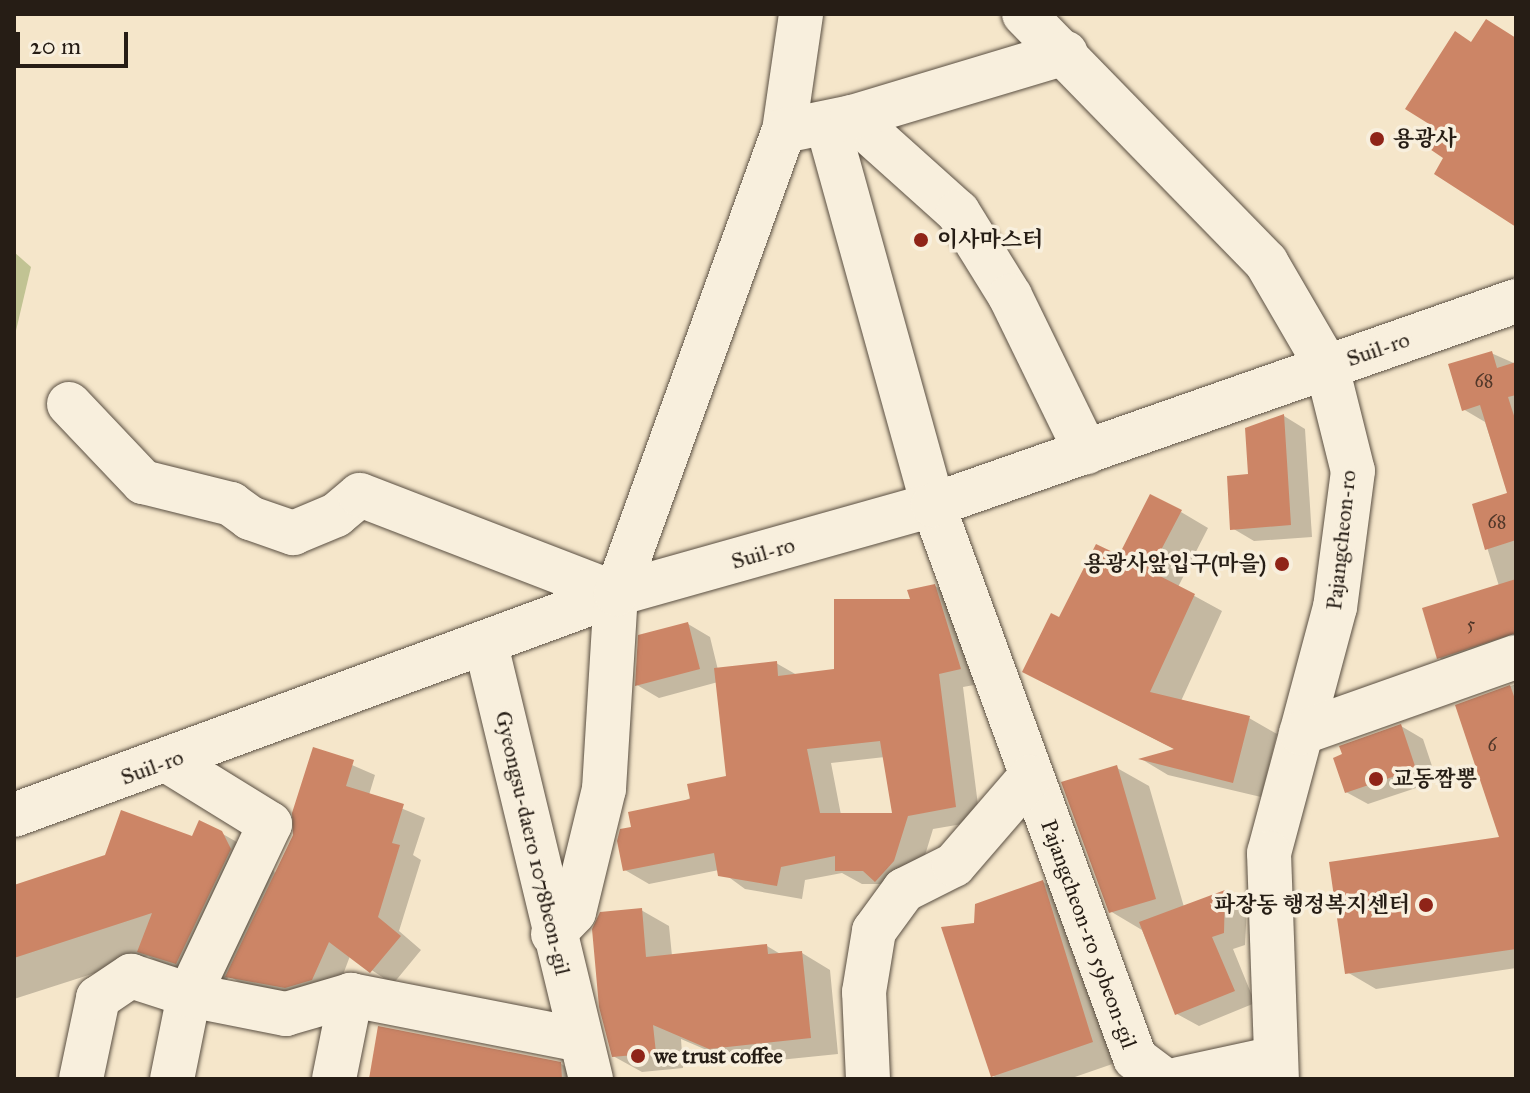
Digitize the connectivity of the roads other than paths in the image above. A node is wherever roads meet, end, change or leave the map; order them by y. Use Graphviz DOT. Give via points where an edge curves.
graph roads {
  1 [pos="801,14"];
  2 [pos="1024,14"];
  3 [pos="1066,53"];
  4 [pos="839,120"];
  5 [pos="784,131"];
  6 [pos="1516,301"];
  7 [pos="1327,367"];
  8 [pos="69,404"];
  9 [pos="1086,452"];
  10 [pos="933,505"];
  11 [pos="616,594"];
  12 [pos="486,645"];
  13 [pos="1516,657"];
  14 [pos="1301,733"];
  15 [pos="168,761"];
  16 [pos="1030,777"];
  17 [pos="14,815"];
  18 [pos="553,934"];
  19 [pos="189,995"];
  20 [pos="351,995"];
  21 [pos="586,1060"];
  22 [pos="1277,1069"];
  23 [pos="868,1072"];
  24 [pos="81,1079"];
  25 [pos="172,1079"];
  26 [pos="334,1079"];
  27 [pos="1163,1079"];
  28 [pos="1179,1079"];
  1 -- 5 [label="street"];
  2 -- 3 [label="street, Pajangcheon-ro"];
  3 -- 4 [label="street"];
  3 -- 7 [label="street, Pajangcheon-ro" via="1266,262"];
  4 -- 5 [label="street"];
  4 -- 9 [label="street" via="958,212 1010,296"];
  4 -- 10 [label="street, Pajangcheon-ro 59beon-gil"];
  5 -- 11 [label="street"];
  6 -- 7 [label="street, Suil-ro"];
  7 -- 9 [label="street, Suil-ro"];
  7 -- 14 [label="street, Pajangcheon-ro" via="1353,471 1335,607"];
  8 -- 11 [label="street" via="143,482 231,504 250,518 293,533 336,515 360,495"];
  9 -- 10 [label="street, Suil-ro"];
  10 -- 11 [label="street, Suil-ro"];
  10 -- 16 [label="street, Pajangcheon-ro 59beon-gil"];
  11 -- 12 [label="street, Suil-ro"];
  11 -- 18 [label="street" via="604,789 578,902"];
  12 -- 15 [label="street, Suil-ro"];
  12 -- 18 [label="street, Gyeongsu-daero 1078beon-gil"];
  13 -- 14 [label="street"];
  14 -- 22 [label="street, Pajangcheon-ro" via="1269,853"];
  15 -- 17 [label="street, Suil-ro"];
  15 -- 19 [label="street" via="270,824"];
  16 -- 23 [label="street" via="954,865 904,890 874,931 864,992"];
  16 -- 27 [label="street, Pajangcheon-ro 59beon-gil" via="1135,1058"];
  18 -- 21 [label="street, Gyeongsu-daero 1078beon-gil"];
  19 -- 20 [label="street, Gyeongsu-daero 1078beon-gil" via="286,1014"];
  19 -- 24 [label="street, Gyeongsu-daero 1078beon-gil" via="131,976 98,998"];
  19 -- 25 [label="street"];
  20 -- 21 [label="street, Gyeongsu-daero 1078beon-gil"];
  20 -- 26 [label="street"];
  22 -- 28 [label="street"];
}
